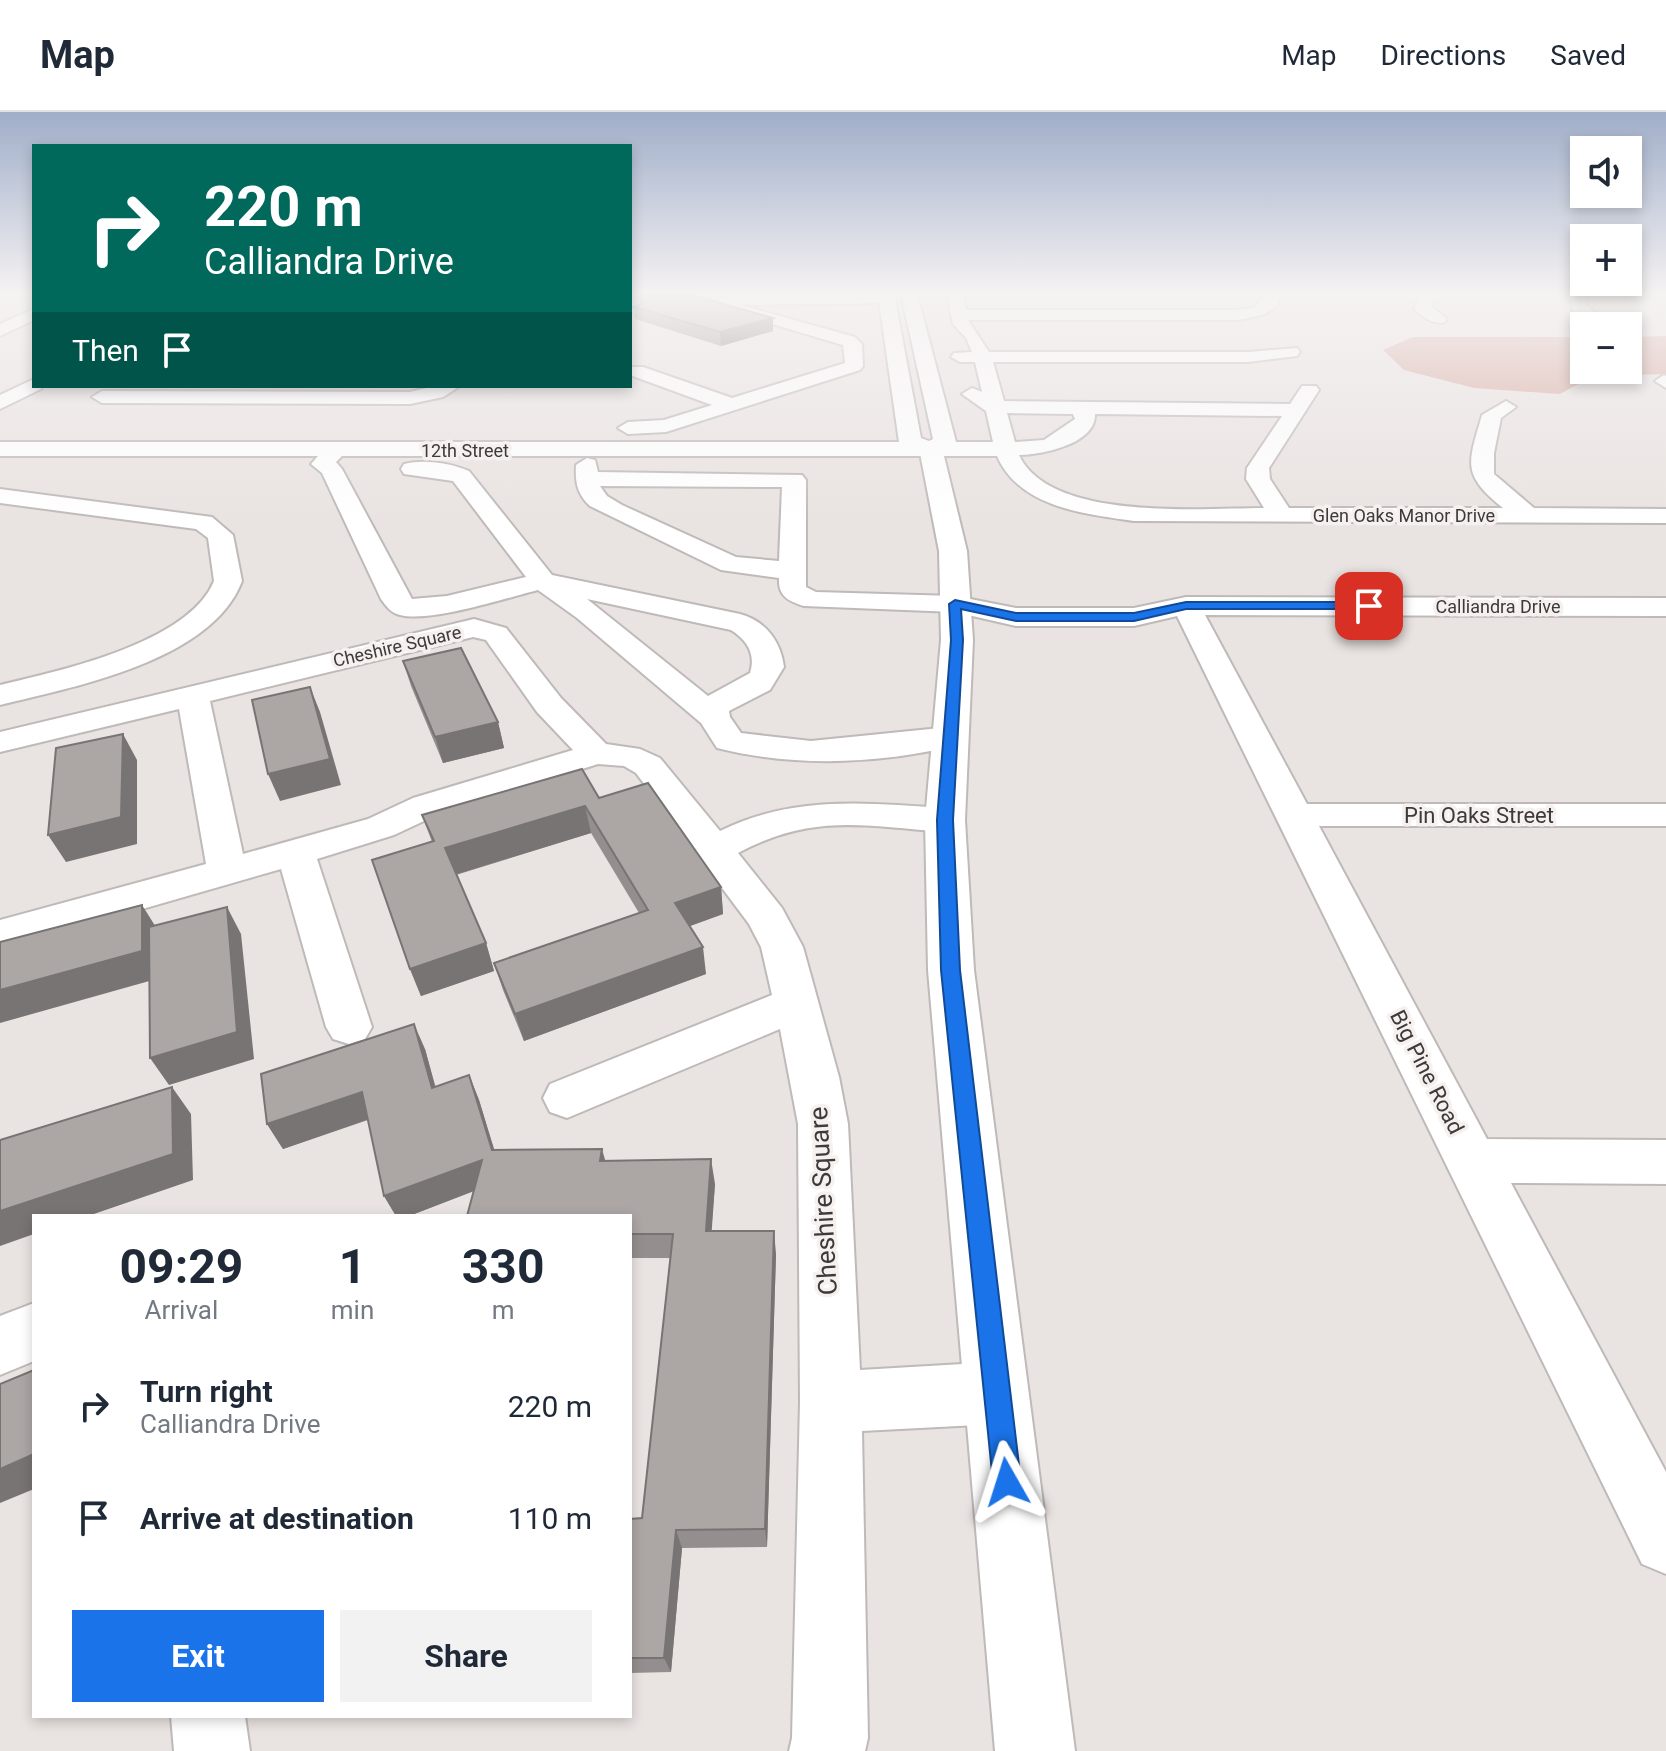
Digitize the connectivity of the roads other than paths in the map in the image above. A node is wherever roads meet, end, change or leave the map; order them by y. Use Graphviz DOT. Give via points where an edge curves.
graph roads {
  1 [pos="796,370"];
  2 [pos="842,370"];
  3 [pos="902,370"];
  4 [pos="920,370"];
  5 [pos="963,370"];
  6 [pos="987,370"];
  7 [pos="636,371"];
  8 [pos="821,378"];
  9 [pos="32,386"];
  10 [pos="1311,387"];
  11 [pos="212,388"];
  12 [pos="446,388"];
  13 [pos="102,397"];
  14 [pos="196,398"];
  15 [pos="0,403"];
  16 [pos="732,405"];
  17 [pos="993,407"];
  18 [pos="1077,407"];
  19 [pos="1506,407"];
  20 [pos="1295,410"];
  21 [pos="156,416"];
  22 [pos="133,431"];
  23 [pos="0,449"];
  24 [pos="108,449"];
  25 [pos="931,449"];
  26 [pos="1007,449"];
  27 [pos="588,450"];
  28 [pos="333,460"];
  29 [pos="587,479"];
  30 [pos="0,496"];
  31 [pos="1281,515"];
  32 [pos="1527,515"];
  33 [pos="1666,516"];
  34 [pos="792,571"];
  35 [pos="543,581"];
  36 [pos="955,604"];
  37 [pos="1186,606"];
  38 [pos="1666,607"];
  39 [pos="0,695"];
  40 [pos="193,695"];
  41 [pos="713,717"];
  42 [pos="950,737"];
  43 [pos="0,742"];
  44 [pos="596,754"];
  45 [pos="1293,815"];
  46 [pos="1666,815"];
  47 [pos="945,820"];
  48 [pos="715,849"];
  49 [pos="295,852"];
  50 [pos="227,870"];
  51 [pos="0,935"];
  52 [pos="798,1003"];
  53 [pos="349,1027"];
  54 [pos="567,1098"];
  55 [pos="1473,1161"];
  56 [pos="1666,1162"];
  57 [pos="32,1332"];
  58 [pos="0,1346"];
  59 [pos="997,1393"];
  60 [pos="831,1402"];
  61 [pos="1666,1540"];
  62 [pos="208,1718"];
  63 [pos="212,1751"];
  64 [pos="827,1751"];
  65 [pos="1035,1751"];
  1 -- 8 [label="street"];
  2 -- 8 [label="street"];
  3 -- 25 [label="main road" via="910,442"];
  4 -- 25 [label="main road" via="945,442"];
  5 -- 17 [label="street, Glen Oaks Manor Drive" via="968,392"];
  6 -- 17 [label="street, Glen Oaks Manor Drive"];
  7 -- 16 [label="street"];
  8 -- 16 [label="street"];
  9 -- 15 [label="street"];
  10 -- 20 [label="street, Glen Oaks Manor Drive"];
  11 -- 14 [label="street"];
  12 -- 14 [label="street" via="410,398"];
  13 -- 14 [label="street"];
  14 -- 21 [label="street"];
  16 -- 27 [label="street" via="666,426 605,432"];
  17 -- 18 [label="street"];
  17 -- 26 [label="street, Glen Oaks Manor Drive"];
  18 -- 20 [label="street"];
  18 -- 26 [label="street" via="1085,421 1063,441 1046,448"];
  19 -- 32 [label="street, Glen Oaks Manor Drive" via="1492,415 1479,467 1485,481"];
  20 -- 31 [label="street, Glen Oaks Manor Drive" via="1258,468 1258,479"];
  22 -- 24 [label="street"];
  23 -- 24 [label="street, 12th Street"];
  24 -- 28 [label="street, 12th Street"];
  25 -- 26 [label="street"];
  25 -- 27 [label="street, 12th Street"];
  25 -- 36 [label="main road" via="953,551"];
  26 -- 31 [label="street, Glen Oaks Manor Drive" via="1013,467 1028,482 1054,496 1098,508 1149,515"];
  27 -- 28 [label="street, 12th Street"];
  27 -- 29 [label="street"];
  28 -- 35 [label="street" via="461,476"];
  28 -- 35 [label="street" via="395,599 405,608 447,604"];
  29 -- 34 [label="street" via="588,490 602,504 682,543 739,567"];
  29 -- 34 [label="street" via="794,480"];
  30 -- 39 [label="street" via="203,522 220,535 228,581 213,606 178,635 133,660"];
  31 -- 32 [label="street, Glen Oaks Manor Drive"];
  32 -- 33 [label="street, Glen Oaks Manor Drive"];
  34 -- 36 [label="street, Calliandra Drive" via="792,589 814,600"];
  35 -- 41 [label="street"];
  35 -- 41 [label="street" via="740,623 755,632 769,666 765,678 754,688 723,699 713,707"];
  36 -- 37 [label="street, Calliandra Drive" via="1016,617 1134,617"];
  36 -- 42 [label="main road"];
  37 -- 38 [label="street, Calliandra Drive"];
  37 -- 45 [label="street, Big Pine Road"];
  40 -- 43 [label="street, Cheshire Square"];
  40 -- 44 [label="street, Cheshire Square" via="474,628 496,634 549,705"];
  40 -- 50 [label="street"];
  41 -- 42 [label="street" via="729,741 775,751"];
  42 -- 47 [label="main road"];
  44 -- 48 [label="street, Cheshire Square" via="645,761"];
  44 -- 49 [label="street, Cheshire Square"];
  45 -- 46 [label="street, Pin Oaks Street"];
  45 -- 55 [label="street, Big Pine Road"];
  47 -- 48 [label="street" via="799,816 770,823"];
  47 -- 59 [label="main road" via="951,970"];
  48 -- 52 [label="street, Cheshire Square" via="767,918 782,947"];
  49 -- 50 [label="street, Cheshire Square"];
  49 -- 53 [label="street"];
  50 -- 51 [label="street, Cheshire Square"];
  52 -- 54 [label="street"];
  52 -- 60 [label="street, Cheshire Square" via="823,1124"];
  55 -- 56 [label="street"];
  55 -- 61 [label="street, Big Pine Road"];
  57 -- 58 [label="street"];
  59 -- 60 [label="street"];
  59 -- 65 [label="main road"];
  60 -- 64 [label="street, Cheshire Square"];
  62 -- 63 [label="street"];
}
